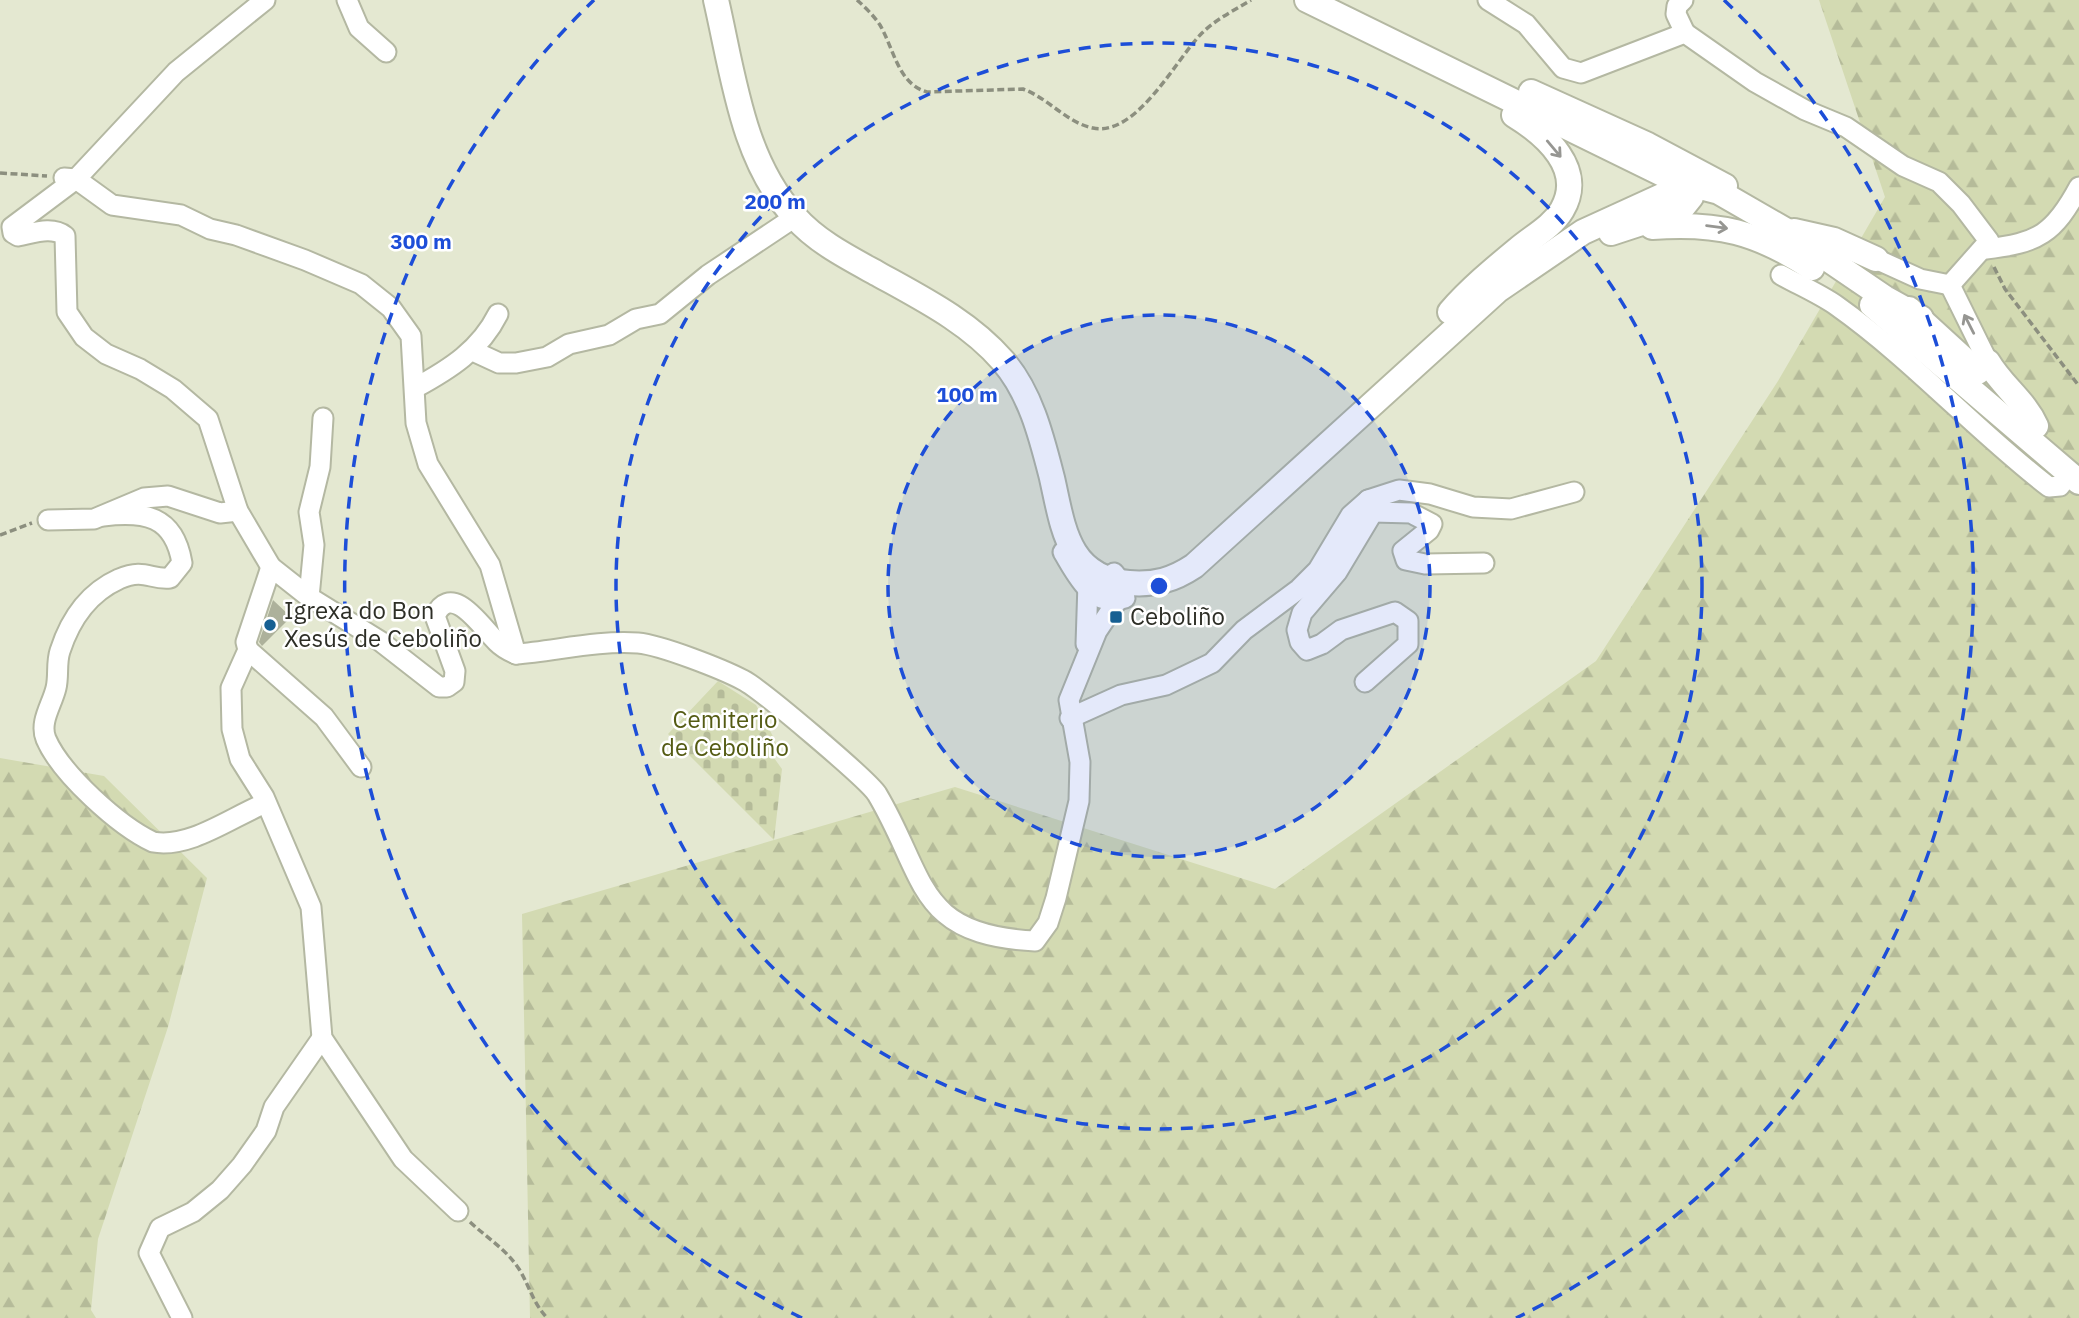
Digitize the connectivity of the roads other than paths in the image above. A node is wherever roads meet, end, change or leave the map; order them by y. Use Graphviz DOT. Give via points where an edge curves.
graph roads {
  1 [pos="265,0"];
  2 [pos="346,0"];
  3 [pos="716,0"];
  4 [pos="1289,0"];
  5 [pos="1307,0"];
  6 [pos="1488,0"];
  7 [pos="1683,0"];
  8 [pos="1332,8"];
  9 [pos="1685,33"];
  10 [pos="386,52"];
  11 [pos="1526,89"];
  12 [pos="68,178"];
  13 [pos="2079,187"];
  14 [pos="1691,188"];
  15 [pos="794,217"];
  16 [pos="1624,229"];
  17 [pos="1785,230"];
  18 [pos="1809,234"];
  19 [pos="1559,246"];
  20 [pos="1986,249"];
  21 [pos="1876,259"];
  22 [pos="1781,275"];
  23 [pos="1950,285"];
  24 [pos="498,314"];
  25 [pos="1915,326"];
  26 [pos="473,351"];
  27 [pos="1988,362"];
  28 [pos="1396,382"];
  29 [pos="415,388"];
  30 [pos="323,418"];
  31 [pos="2030,430"];
  32 [pos="2007,454"];
  33 [pos="2076,473"];
  34 [pos="1052,480"];
  35 [pos="1574,492"];
  36 [pos="1371,506"];
  37 [pos="238,511"];
  38 [pos="103,516"];
  39 [pos="48,520"];
  40 [pos="1085,545"];
  41 [pos="1484,563"];
  42 [pos="271,567"];
  43 [pos="1161,575"];
  44 [pos="1104,582"];
  45 [pos="301,591"];
  46 [pos="248,650"];
  47 [pos="516,654"];
  48 [pos="1082,665"];
  49 [pos="1366,682"];
  50 [pos="1070,718"];
  51 [pos="361,767"];
  52 [pos="266,803"];
  53 [pos="323,1038"];
  54 [pos="458,1211"];
  55 [pos="182,1318"];
  1 -- 12 [label="street" via="176,72"];
  2 -- 10 [label="street" via="359,27"];
  3 -- 15 [label="main road" via="743,116 764,172"];
  4 -- 8 [label="main road"];
  5 -- 8 [label="main road"];
  6 -- 9 [label="street" via="1526,24 1563,68 1581,72"];
  7 -- 9 [label="street" via="1676,14"];
  8 -- 11 [label="main road"];
  8 -- 14 [label="main road"];
  8 -- 28 [label="main road, one-way" via="1530,124 1554,146 1567,172 1561,211 1458,303"];
  9 -- 20 [label="street" via="1755,82 1846,127 1903,166 1939,182 1986,234"];
  11 -- 14 [label="main road" via="1571,120 1670,167"];
  11 -- 18 [label="main road" via="1697,170"];
  12 -- 29 [label="street" via="112,205 181,215 361,284 391,308 411,336"];
  12 -- 37 [label="street" via="12,227 13,233 58,231 65,236 67,312 84,337 106,354 173,389 208,419"];
  13 -- 20 [label="street" via="2047,233 2013,246"];
  14 -- 16 [label="main road" via="1689,202 1683,207"];
  14 -- 17 [label="main road" via="1719,192"];
  14 -- 19 [label="main road" via="1664,195"];
  14 -- 25 [label="main road" via="1785,241"];
  15 -- 26 [label="street" via="660,314 636,319 609,335 569,344 547,357 499,363"];
  15 -- 34 [label="main road" via="823,242 954,318 986,342 1006,365 1032,411"];
  16 -- 19 [label="main road"];
  16 -- 25 [label="main road, one-way" via="1695,225 1757,236"];
  17 -- 18 [label="main road"];
  17 -- 25 [label="main road" via="1885,298"];
  18 -- 21 [label="main road"];
  18 -- 25 [label="main road" via="1864,272"];
  19 -- 28 [label="main road" via="1498,290"];
  20 -- 23 [label="street"];
  21 -- 23 [label="street" via="1920,279"];
  22 -- 32 [label="street" via="1846,313 1917,370"];
  27 -- 23 [label="street, one-way"];
  24 -- 26 [label="street"];
  25 -- 31 [label="main road"];
  26 -- 29 [label="street"];
  27 -- 31 [label="main road" via="2027,409"];
  28 -- 43 [label="main road" via="1235,529"];
  29 -- 47 [label="street" via="416,423 428,464 490,565"];
  30 -- 45 [label="street" via="320,467 309,512 314,545"];
  31 -- 32 [label="street"];
  31 -- 33 [label="main road"];
  32 -- 33 [label="street" via="2049,486 2060,486"];
  34 -- 40 [label="main road"];
  34 -- 44 [label="main road" via="1060,520 1073,552"];
  35 -- 36 [label="street" via="1511,509 1473,507 1399,490"];
  36 -- 41 [label="street" via="1411,513 1432,524 1403,551 1406,560"];
  36 -- 49 [label="street" via="1337,572 1303,612 1297,630 1307,650 1368,619 1395,612 1408,621 1408,644"];
  36 -- 50 [label="street" via="1350,515 1318,570 1299,589 1244,630 1212,663 1166,685 1121,695"];
  37 -- 38 [label="street" via="220,513 168,496 144,498"];
  37 -- 42 [label="street"];
  38 -- 39 [label="street"];
  38 -- 52 [label="street" via="135,512 158,521 170,531 181,563 170,578 141,573 118,579 85,603 74,618 60,652 57,687 43,724 53,752 72,777 153,842 162,844 204,833"];
  40 -- 43 [label="main road" via="1096,556 1122,567"];
  40 -- 44 [label="street"];
  42 -- 45 [label="street"];
  42 -- 46 [label="street" via="246,642"];
  43 -- 44 [label="main road" via="1148,584"];
  44 -- 48 [label="street"];
  44 -- 48 [label="street" via="1103,621"];
  45 -- 47 [label="street" via="380,641 439,687 454,682 455,671 435,616 446,603 465,608 499,644"];
  46 -- 51 [label="street" via="324,717"];
  46 -- 52 [label="street" via="231,688 232,729 240,758"];
  47 -- 50 [label="street" via="639,643 745,680 876,792 915,875 944,914 996,939 1035,941 1048,923 1079,801 1080,762"];
  48 -- 50 [label="street" via="1069,700"];
  52 -- 53 [label="street" via="311,907"];
  53 -- 54 [label="street" via="402,1158"];
  53 -- 55 [label="street" via="274,1107 266,1131 242,1165 193,1212 160,1228 149,1253"];
}
